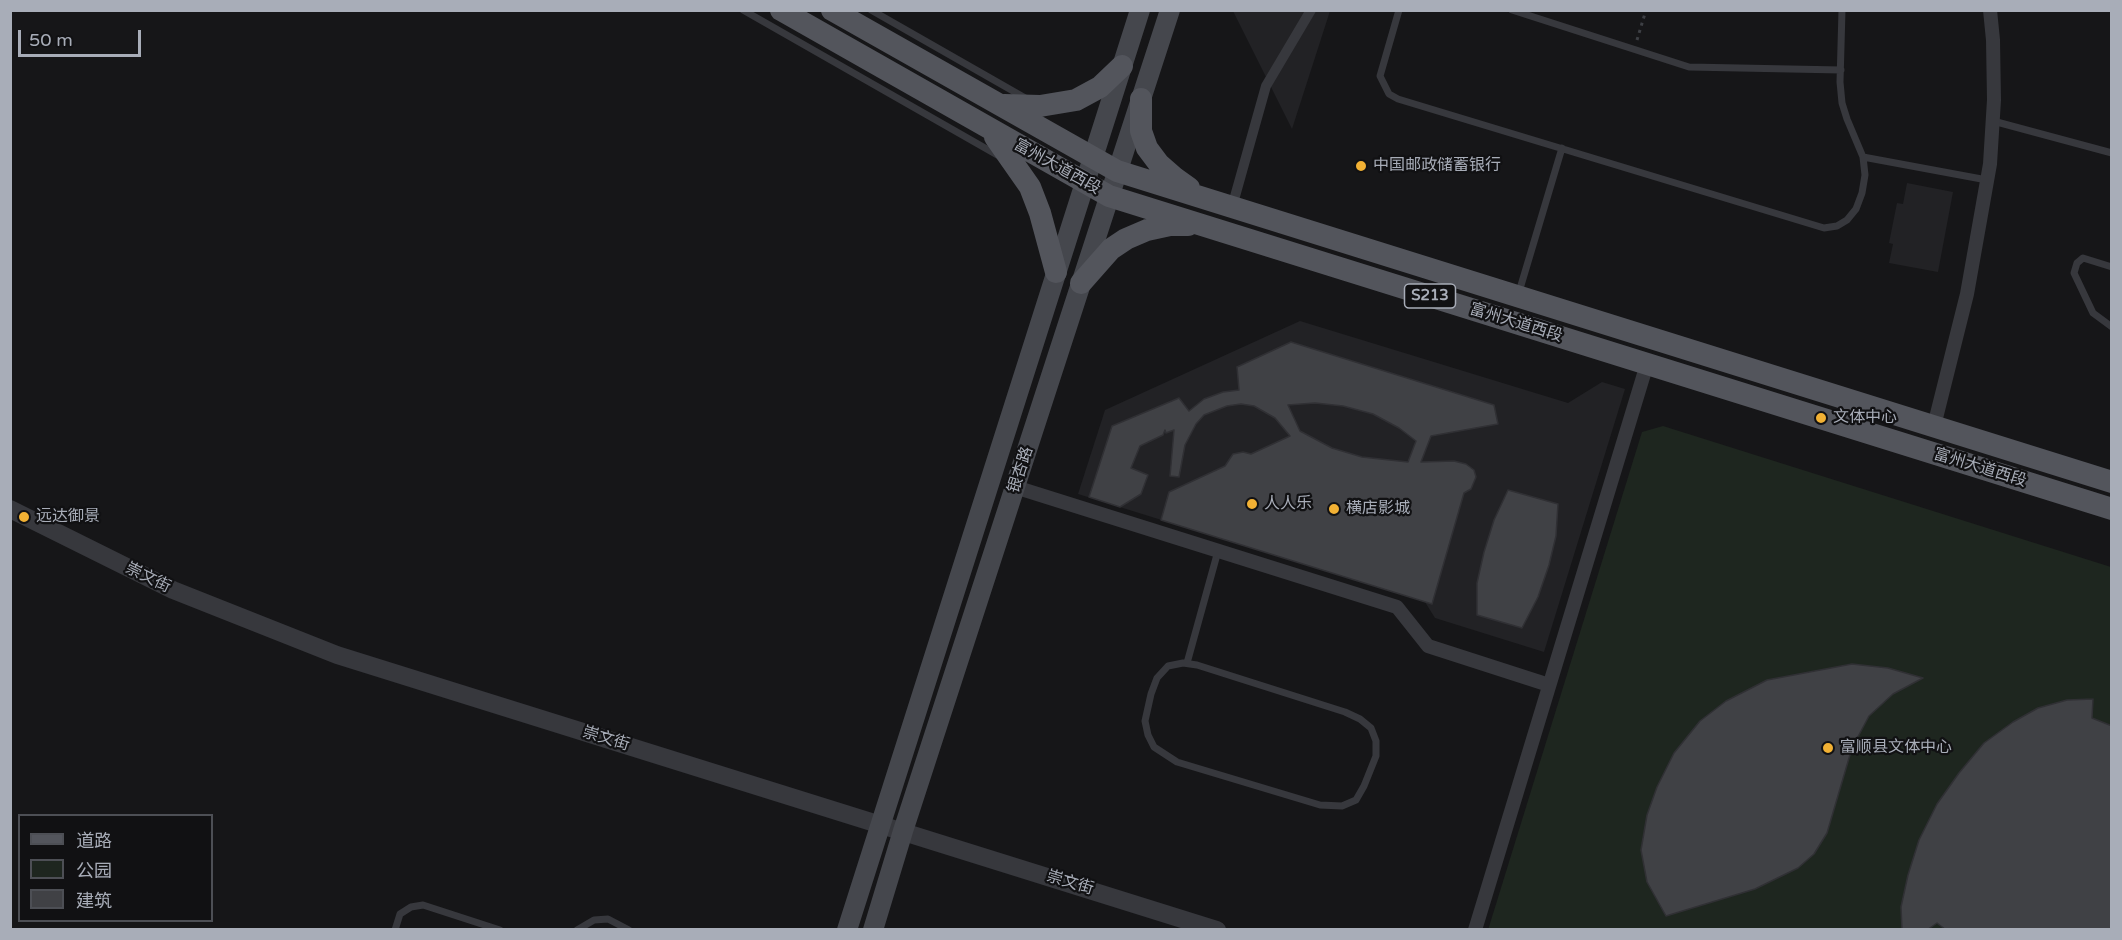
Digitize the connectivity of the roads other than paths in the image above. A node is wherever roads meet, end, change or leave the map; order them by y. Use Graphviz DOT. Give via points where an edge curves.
graph roads {
  1 [pos="743,10"];
  2 [pos="780,10"];
  3 [pos="832,10"];
  4 [pos="872,10"];
  5 [pos="1140,10"];
  6 [pos="1170,10"];
  7 [pos="1311,10"];
  8 [pos="1399,10"];
  9 [pos="1512,10"];
  10 [pos="1842,10"];
  11 [pos="1990,10"];
  12 [pos="1122,66"];
  13 [pos="1840,70"];
  14 [pos="1141,99"];
  15 [pos="999,105"];
  16 [pos="1040,106"];
  17 [pos="1993,121"];
  18 [pos="988,129"];
  19 [pos="1562,148"];
  20 [pos="2112,153"];
  21 [pos="1863,157"];
  22 [pos="1093,158"];
  23 [pos="1016,166"];
  24 [pos="1117,171"];
  25 [pos="1987,180"];
  26 [pos="1085,183"];
  27 [pos="1109,196"];
  28 [pos="1206,199"];
  29 [pos="1232,207"];
  30 [pos="1201,225"];
  31 [pos="2112,267"];
  32 [pos="1056,272"];
  33 [pos="1081,283"];
  34 [pos="1517,296"];
  35 [pos="2112,327"];
  36 [pos="1647,364"];
  37 [pos="1934,426"];
  38 [pos="2112,482"];
  39 [pos="1015,487"];
  40 [pos="10,509"];
  41 [pos="2112,509"];
  42 [pos="1218,551"];
  43 [pos="1187,663"];
  44 [pos="1549,685"];
  45 [pos="880,824"];
  46 [pos="903,831"];
  47 [pos="395,930"];
  48 [pos="500,930"];
  49 [pos="577,930"];
  50 [pos="629,930"];
  51 [pos="847,930"];
  52 [pos="873,930"];
  53 [pos="1217,930"];
  54 [pos="1475,930"];
  1 -- 23 [label="lane"];
  2 -- 18 [label="main road, 富州大道西段 / S213"];
  3 -- 15 [label="main road, 富州大道西段 / S213"];
  4 -- 16 [label="lane"];
  5 -- 12 [label="main road, 银杏路"];
  6 -- 14 [label="main road, 银杏路"];
  7 -- 29 [label="street" via="1266,86"];
  8 -- 19 [label="lane" via="1380,76 1389,94"];
  9 -- 13 [label="lane" via="1689,67"];
  10 -- 13 [label="lane"];
  11 -- 17 [label="street"];
  12 -- 16 [label="main road" via="1100,87 1076,100"];
  12 -- 22 [label="main road, 银杏路"];
  13 -- 21 [label="lane" via="1842,103"];
  14 -- 24 [label="main road, 银杏路"];
  14 -- 28 [label="main road" via="1141,131 1147,148 1175,178"];
  15 -- 16 [label="main road"];
  15 -- 22 [label="main road, 富州大道西段 / S213"];
  17 -- 20 [label="lane"];
  17 -- 25 [label="street"];
  18 -- 23 [label="main road"];
  18 -- 26 [label="main road, 富州大道西段 / S213"];
  19 -- 21 [label="lane" via="1824,228 1837,226 1856,209 1865,175"];
  19 -- 34 [label="lane"];
  21 -- 25 [label="lane"];
  22 -- 24 [label="main road, 富州大道西段 / S213"];
  22 -- 26 [label="main road, 银杏路"];
  23 -- 32 [label="main road" via="1040,213"];
  24 -- 27 [label="main road, 银杏路"];
  24 -- 28 [label="main road, 富州大道西段 / S213"];
  25 -- 37 [label="street" via="1967,294"];
  26 -- 27 [label="main road, 富州大道西段 / S213"];
  26 -- 32 [label="main road, 银杏路"];
  27 -- 30 [label="main road, 富州大道西段 / S213"];
  27 -- 33 [label="main road, 银杏路"];
  28 -- 29 [label="main road, 富州大道西段 / S213"];
  29 -- 34 [label="main road, 富州大道西段 / S213"];
  30 -- 33 [label="main road" via="1170,225 1126,238"];
  30 -- 36 [label="main road, 富州大道西段 / S213"];
  31 -- 35 [label="lane" via="2083,258 2074,273 2093,314"];
  32 -- 45 [label="main road, 银杏路"];
  33 -- 39 [label="main road, 银杏路"];
  34 -- 37 [label="main road, 富州大道西段 / S213"];
  36 -- 41 [label="main road, 富州大道西段 / S213"];
  36 -- 44 [label="street"];
  37 -- 38 [label="main road, 富州大道西段 / S213"];
  39 -- 42 [label="street"];
  39 -- 46 [label="main road, 银杏路"];
  40 -- 45 [label="street, 崇文街" via="173,590 337,655"];
  42 -- 43 [label="lane"];
  42 -- 44 [label="street" via="1397,607 1428,646"];
  43 -- 43 [label="lane" via="1168,666 1157,678 1145,721 1154,747 1177,762 1320,804 1342,806 1356,800 1376,756 1371,728 1360,719"];
  44 -- 54 [label="street"];
  45 -- 46 [label="street, 崇文街"];
  45 -- 51 [label="main road, 银杏路"];
  46 -- 52 [label="main road, 银杏路"];
  46 -- 53 [label="street, 崇文街"];
  47 -- 48 [label="lane" via="400,914 423,905"];
  49 -- 50 [label="lane" via="594,920 608,919"];
}
